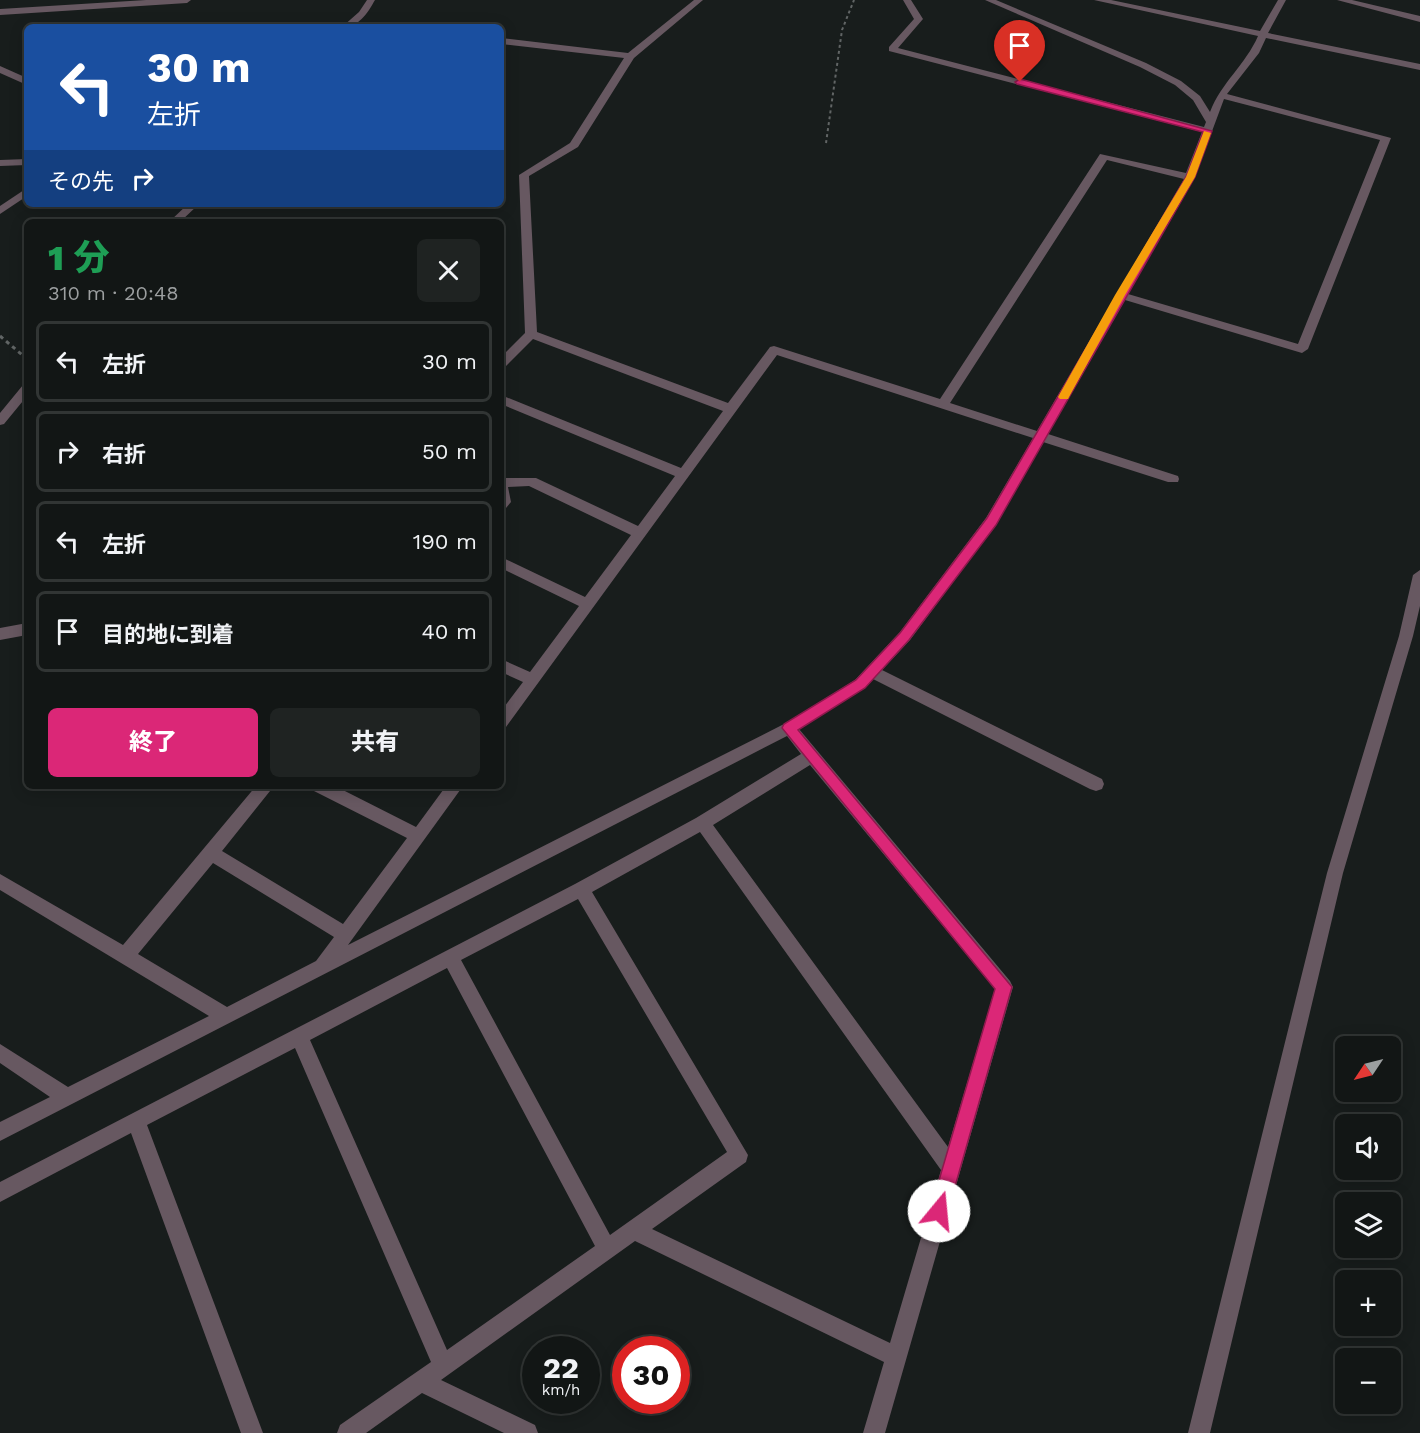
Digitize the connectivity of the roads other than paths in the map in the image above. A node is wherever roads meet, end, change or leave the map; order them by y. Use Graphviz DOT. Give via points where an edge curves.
graph roads {
  1 [pos="187,0"];
  2 [pos="371,0"];
  3 [pos="699,0"];
  4 [pos="907,0"];
  5 [pos="989,0"];
  6 [pos="1098,0"];
  7 [pos="1282,0"];
  8 [pos="1341,0"];
  9 [pos="0,12"];
  10 [pos="1420,19"];
  11 [pos="350,24"];
  12 [pos="1263,34"];
  13 [pos="504,40"];
  14 [pos="630,56"];
  15 [pos="1420,68"];
  16 [pos="0,69"];
  17 [pos="24,81"];
  18 [pos="1221,95"];
  19 [pos="1209,127"];
  20 [pos="24,162"];
  21 [pos="0,163"];
  22 [pos="1190,177"];
  23 [pos="24,193"];
  24 [pos="191,207"];
  25 [pos="0,211"];
  26 [pos="177,219"];
  27 [pos="1120,295"];
  28 [pos="531,334"];
  29 [pos="504,361"];
  30 [pos="24,392"];
  31 [pos="504,400"];
  32 [pos="942,405"];
  33 [pos="730,409"];
  34 [pos="0,421"];
  35 [pos="1041,437"];
  36 [pos="683,474"];
  37 [pos="1173,479"];
  38 [pos="504,483"];
  39 [pos="640,533"];
  40 [pos="504,563"];
  41 [pos="1420,576"];
  42 [pos="587,604"];
  43 [pos="24,629"];
  44 [pos="0,634"];
  45 [pos="504,666"];
  46 [pos="872,672"];
  47 [pos="532,680"];
  48 [pos="504,719"];
  49 [pos="789,728"];
  50 [pos="811,756"];
  51 [pos="1096,784"];
  52 [pos="264,789"];
  53 [pos="326,789"];
  54 [pos="452,789"];
  55 [pos="702,823"];
  56 [pos="418,836"];
  57 [pos="211,853"];
  58 [pos="0,881"];
  59 [pos="581,889"];
  60 [pos="346,935"];
  61 [pos="125,956"];
  62 [pos="450,957"];
  63 [pos="320,969"];
  64 [pos="226,1016"];
  65 [pos="299,1036"];
  66 [pos="0,1053"];
  67 [pos="67,1097"];
  68 [pos="136,1121"];
  69 [pos="0,1132"];
  70 [pos="952,1169"];
  71 [pos="0,1192"];
  72 [pos="634,1230"];
  73 [pos="607,1249"];
  74 [pos="896,1357"];
  75 [pos="443,1366"];
  76 [pos="421,1381"];
  77 [pos="252,1433"];
  78 [pos="348,1433"];
  79 [pos="527,1433"];
  80 [pos="874,1433"];
  81 [pos="1199,1433"];
  1 -- 9 [label="street"];
  2 -- 11 [label="street"];
  3 -- 14 [label="street"];
  4 -- 19 [label="street" via="919,19 892,50"];
  5 -- 19 [label="street" via="1178,83 1197,98"];
  6 -- 12 [label="street"];
  7 -- 12 [label="street"];
  8 -- 10 [label="street"];
  12 -- 15 [label="street"];
  12 -- 18 [label="street" via="1256,51"];
  13 -- 14 [label="street"];
  14 -- 28 [label="street" via="574,145 524,175"];
  16 -- 17 [label="street"];
  18 -- 19 [label="street"];
  18 -- 27 [label="street" via="1386,138 1302,349"];
  19 -- 22 [label="street"];
  20 -- 21 [label="street"];
  22 -- 27 [label="street"];
  22 -- 32 [label="street" via="1104,156"];
  23 -- 25 [label="street"];
  24 -- 26 [label="street"];
  27 -- 35 [label="street"];
  28 -- 29 [label="street"];
  28 -- 33 [label="street"];
  30 -- 34 [label="street"];
  31 -- 36 [label="street"];
  32 -- 33 [label="street" via="774,350"];
  32 -- 35 [label="street"];
  33 -- 36 [label="street"];
  35 -- 37 [label="street"];
  35 -- 46 [label="street" via="991,521 905,636"];
  36 -- 39 [label="street"];
  38 -- 39 [label="street" via="531,481"];
  39 -- 42 [label="street"];
  40 -- 42 [label="street"];
  41 -- 81 [label="street" via="1406,636 1335,873"];
  42 -- 47 [label="street"];
  43 -- 44 [label="street"];
  45 -- 47 [label="street"];
  46 -- 49 [label="street" via="860,684"];
  46 -- 51 [label="street"];
  47 -- 48 [label="street"];
  49 -- 50 [label="street"];
  49 -- 63 [label="street"];
  50 -- 55 [label="street"];
  50 -- 70 [label="street" via="1004,987"];
  52 -- 57 [label="street"];
  53 -- 56 [label="street"];
  54 -- 56 [label="street"];
  55 -- 59 [label="street"];
  55 -- 70 [label="street"];
  56 -- 60 [label="street"];
  57 -- 60 [label="street"];
  57 -- 61 [label="street"];
  58 -- 61 [label="street"];
  59 -- 62 [label="street"];
  59 -- 72 [label="street" via="739,1155"];
  60 -- 63 [label="street"];
  61 -- 64 [label="street"];
  62 -- 65 [label="street"];
  62 -- 73 [label="street"];
  63 -- 64 [label="street"];
  64 -- 67 [label="street"];
  65 -- 68 [label="street"];
  65 -- 75 [label="street"];
  66 -- 67 [label="street"];
  67 -- 69 [label="street"];
  68 -- 71 [label="street"];
  68 -- 77 [label="street"];
  70 -- 74 [label="street"];
  72 -- 73 [label="street"];
  72 -- 74 [label="street"];
  73 -- 75 [label="street"];
  74 -- 80 [label="street"];
  75 -- 76 [label="street"];
  76 -- 78 [label="street"];
  76 -- 79 [label="street"];
}
